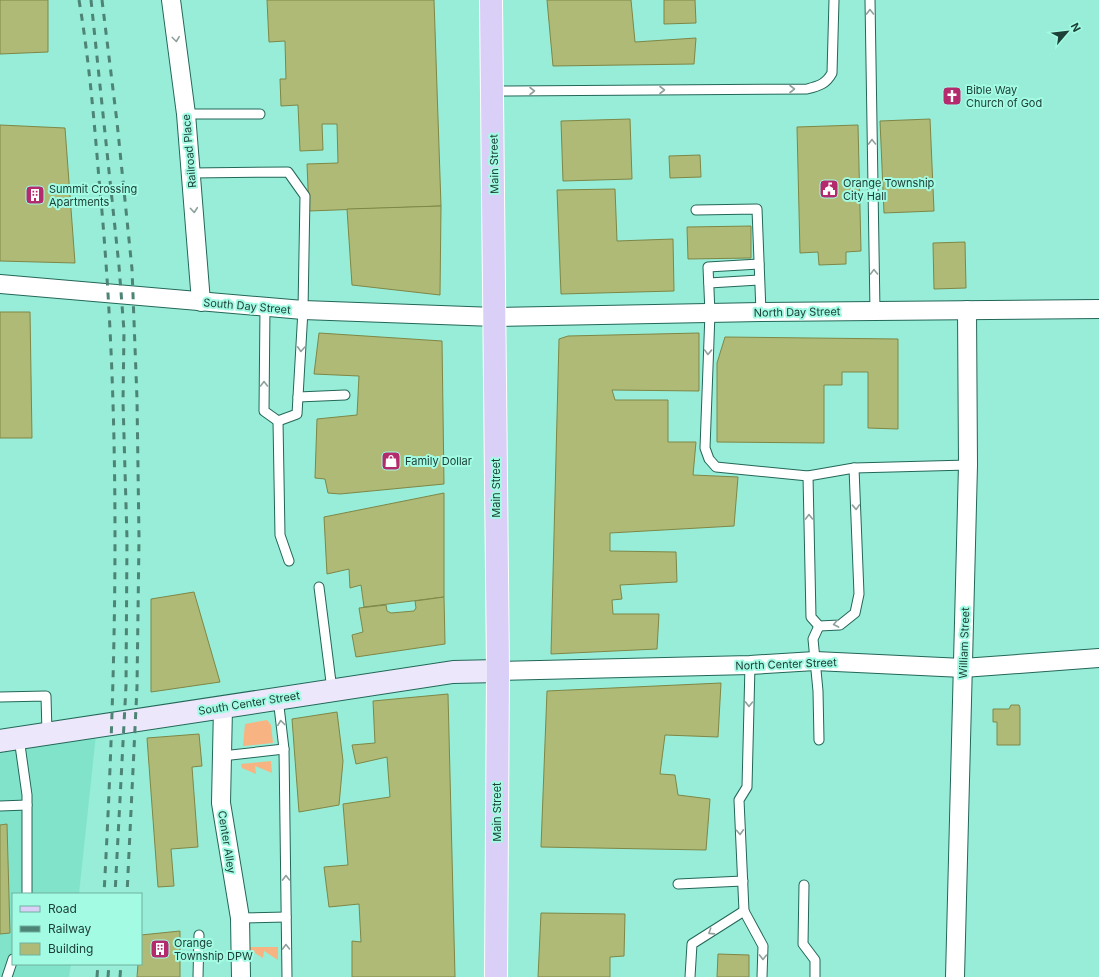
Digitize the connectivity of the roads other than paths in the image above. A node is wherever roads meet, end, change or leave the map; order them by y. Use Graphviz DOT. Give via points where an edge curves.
graph roads {
  1 [pos="171,0"];
  2 [pos="491,0"];
  3 [pos="834,0"];
  4 [pos="870,0"];
  5 [pos="493,91"];
  6 [pos="186,114"];
  7 [pos="260,114"];
  8 [pos="191,174"];
  9 [pos="696,210"];
  10 [pos="759,264"];
  11 [pos="760,280"];
  12 [pos="709,283"];
  13 [pos="0,284"];
  14 [pos="201,302"];
  15 [pos="265,307"];
  16 [pos="303,310"];
  17 [pos="967,310"];
  18 [pos="1099,310"];
  19 [pos="875,311"];
  20 [pos="761,312"];
  21 [pos="710,313"];
  22 [pos="495,317"];
  23 [pos="345,395"];
  24 [pos="298,397"];
  25 [pos="278,422"];
  26 [pos="968,465"];
  27 [pos="854,468"];
  28 [pos="808,476"];
  29 [pos="288,561"];
  30 [pos="319,587"];
  31 [pos="819,626"];
  32 [pos="1099,658"];
  33 [pos="815,661"];
  34 [pos="750,665"];
  35 [pos="963,668"];
  36 [pos="498,671"];
  37 [pos="332,690"];
  38 [pos="0,697"];
  39 [pos="278,698"];
  40 [pos="223,706"];
  41 [pos="47,734"];
  42 [pos="9,739"];
  43 [pos="819,740"];
  44 [pos="284,749"];
  45 [pos="222,756"];
  46 [pos="27,805"];
  47 [pos="0,806"];
  48 [pos="743,881"];
  49 [pos="678,884"];
  50 [pos="804,885"];
  51 [pos="27,893"];
  52 [pos="744,911"];
  53 [pos="286,917"];
  54 [pos="240,918"];
  55 [pos="198,935"];
  56 [pos="12,962"];
  57 [pos="7,977"];
  58 [pos="198,977"];
  59 [pos="241,977"];
  60 [pos="287,977"];
  61 [pos="496,977"];
  62 [pos="690,977"];
  63 [pos="762,977"];
  64 [pos="815,977"];
  65 [pos="954,977"];
  1 -- 6 [label="street, Railroad Place, one-way"];
  2 -- 5 [label="main road, Main Street"];
  5 -- 3 [label="lane, one-way" via="808,89 820,86 832,73"];
  19 -- 4 [label="lane, one-way"];
  5 -- 22 [label="main road, Main Street"];
  6 -- 7 [label="lane"];
  6 -- 8 [label="street, Railroad Place"];
  8 -- 14 [label="street, Railroad Place, one-way"];
  8 -- 16 [label="lane" via="288,172 305,196"];
  9 -- 10 [label="lane" via="757,209"];
  10 -- 11 [label="lane"];
  10 -- 12 [label="lane" via="708,267"];
  11 -- 12 [label="lane"];
  11 -- 20 [label="lane"];
  12 -- 21 [label="lane"];
  13 -- 14 [label="street, South Day Street"];
  14 -- 15 [label="street, South Day Street"];
  15 -- 16 [label="street, South Day Street"];
  25 -- 15 [label="lane, one-way" via="264,411"];
  16 -- 22 [label="street, South Day Street"];
  16 -- 24 [label="lane, one-way"];
  17 -- 18 [label="street, North Day Street"];
  17 -- 19 [label="street, North Day Street"];
  17 -- 26 [label="street, William Street"];
  19 -- 20 [label="street, North Day Street"];
  20 -- 21 [label="street, North Day Street"];
  21 -- 22 [label="street, North Day Street"];
  21 -- 28 [label="lane, one-way" via="705,448 709,459 716,467"];
  22 -- 36 [label="main road, Main Street"];
  23 -- 24 [label="lane"];
  24 -- 25 [label="lane" via="297,414"];
  25 -- 29 [label="lane" via="280,535"];
  26 -- 27 [label="lane"];
  26 -- 35 [label="street, William Street"];
  27 -- 28 [label="lane"];
  27 -- 31 [label="lane, one-way" via="859,594 855,614 840,625"];
  31 -- 28 [label="lane, one-way" via="811,617"];
  30 -- 37 [label="lane"];
  31 -- 33 [label="lane" via="813,639"];
  32 -- 35 [label="street, North Center Street"];
  33 -- 34 [label="street, North Center Street"];
  33 -- 35 [label="street, North Center Street"];
  33 -- 43 [label="lane"];
  34 -- 36 [label="street, North Center Street"];
  34 -- 48 [label="lane, one-way" via="747,787 739,800"];
  35 -- 65 [label="street, William Street"];
  36 -- 37 [label="main road, South Center Street" via="453,672"];
  36 -- 61 [label="main road, Main Street"];
  37 -- 39 [label="main road, South Center Street"];
  38 -- 41 [label="lane" via="46,696"];
  39 -- 40 [label="main road, South Center Street"];
  44 -- 39 [label="lane, one-way"];
  40 -- 41 [label="main road, South Center Street"];
  40 -- 45 [label="street, Center Alley"];
  41 -- 42 [label="main road, South Center Street"];
  42 -- 46 [label="lane" via="27,795"];
  44 -- 45 [label="lane"];
  53 -- 44 [label="lane, one-way"];
  45 -- 54 [label="street, Center Alley" via="221,803"];
  46 -- 47 [label="lane"];
  46 -- 51 [label="lane"];
  48 -- 49 [label="lane"];
  48 -- 52 [label="lane"];
  50 -- 64 [label="lane" via="804,944 815,960"];
  52 -- 62 [label="lane, one-way" via="692,944"];
  52 -- 63 [label="lane, one-way" via="763,946"];
  53 -- 54 [label="lane"];
  60 -- 53 [label="lane, one-way"];
  54 -- 59 [label="street, Center Alley"];
  55 -- 58 [label="lane"];
  56 -- 57 [label="lane"];
}
